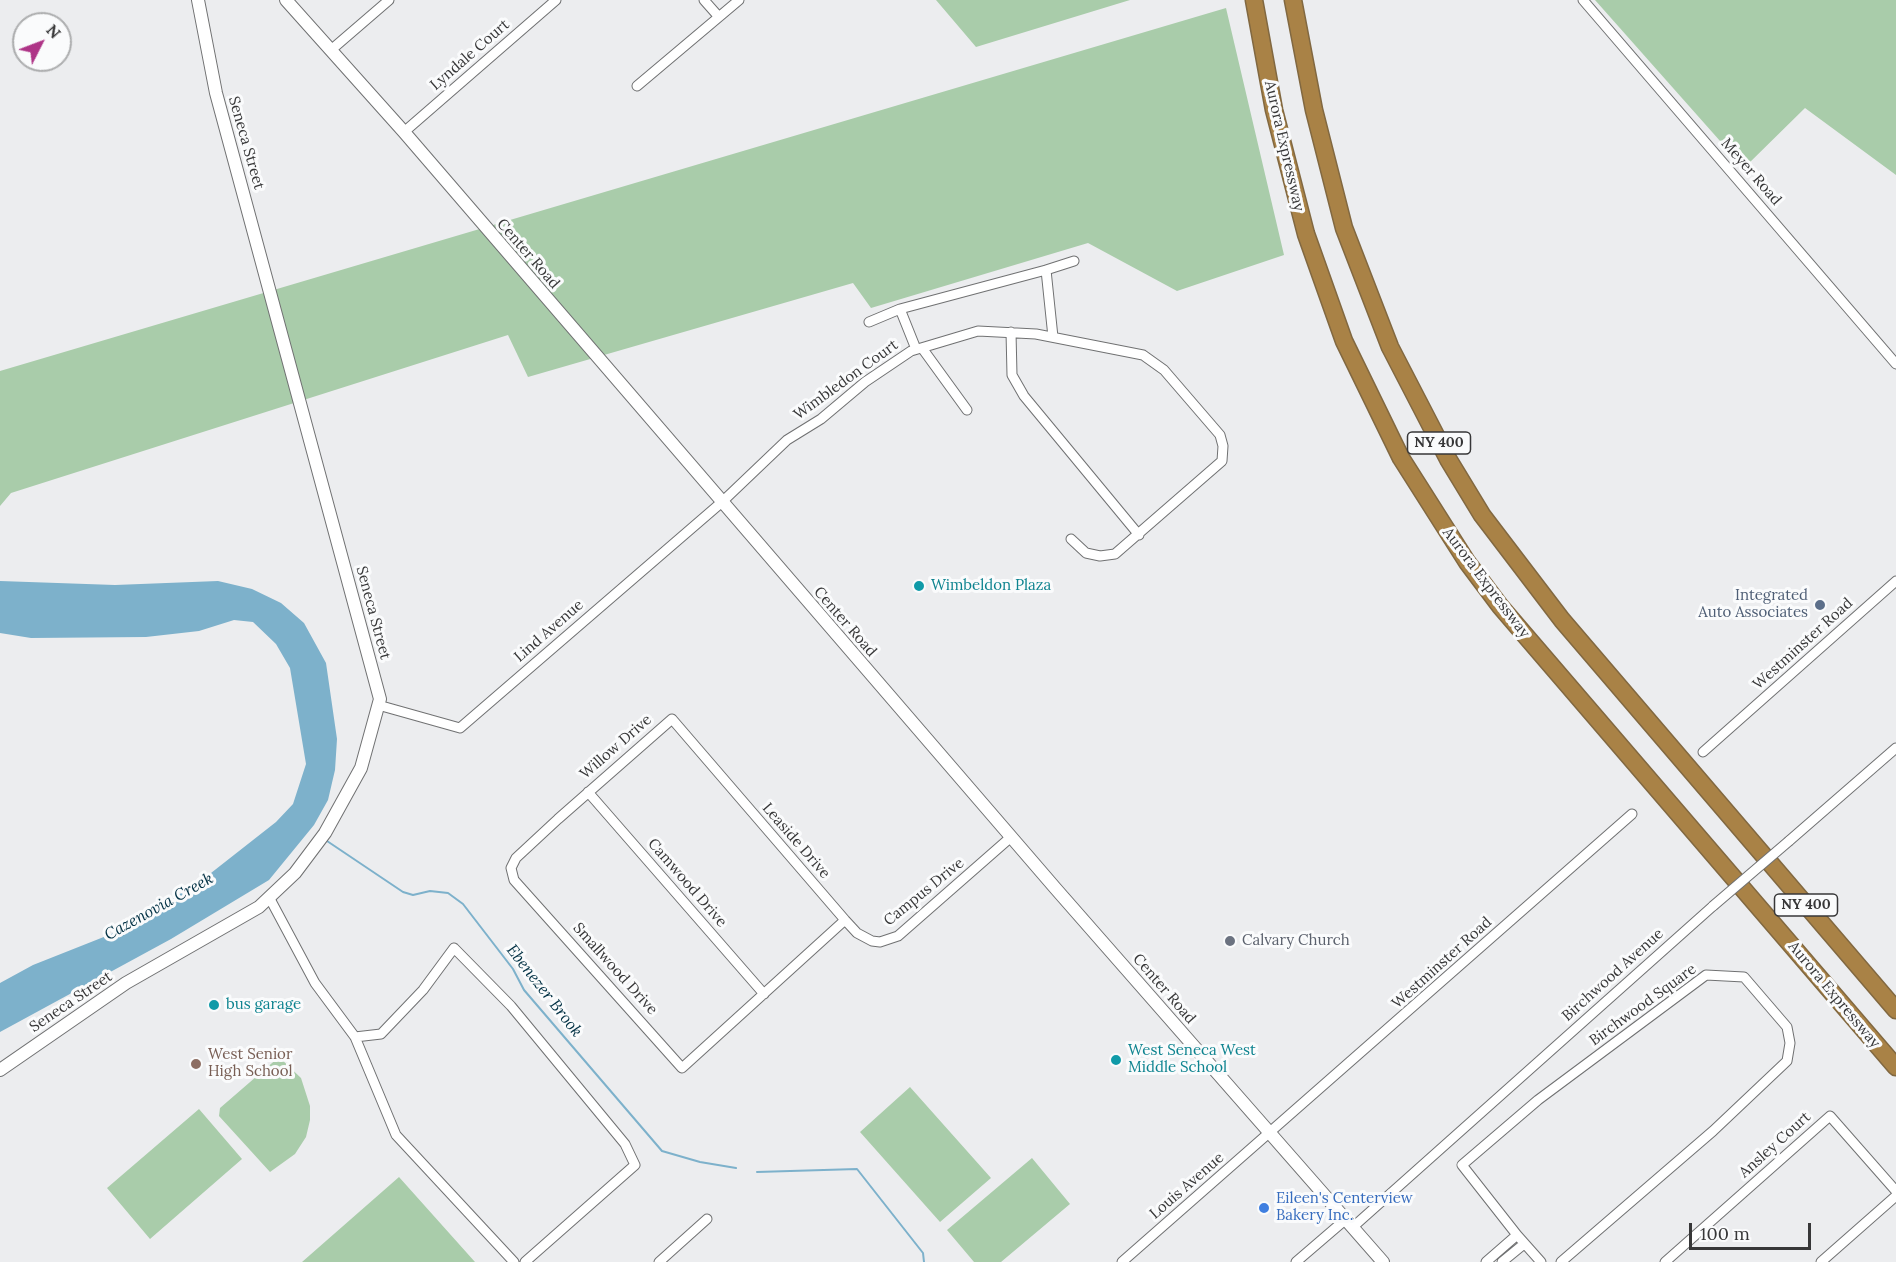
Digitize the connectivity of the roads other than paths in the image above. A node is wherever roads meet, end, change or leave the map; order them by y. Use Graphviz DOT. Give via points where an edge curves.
graph roads {
  1 [pos="198,0"];
  2 [pos="286,0"];
  3 [pos="389,0"];
  4 [pos="556,0"];
  5 [pos="704,0"];
  6 [pos="739,0"];
  7 [pos="1254,0"];
  8 [pos="1583,0"];
  9 [pos="1295,8"];
  10 [pos="719,17"];
  11 [pos="331,50"];
  12 [pos="637,86"];
  13 [pos="404,132"];
  14 [pos="1074,261"];
  15 [pos="1046,270"];
  16 [pos="900,309"];
  17 [pos="869,322"];
  18 [pos="1011,332"];
  19 [pos="1053,337"];
  20 [pos="919,349"];
  21 [pos="1896,364"];
  22 [pos="967,410"];
  23 [pos="722,502"];
  24 [pos="1139,535"];
  25 [pos="1071,539"];
  26 [pos="1896,581"];
  27 [pos="378,705"];
  28 [pos="1896,748"];
  29 [pos="1703,752"];
  30 [pos="724,782"];
  31 [pos="588,792"];
  32 [pos="1632,814"];
  33 [pos="1011,837"];
  34 [pos="521,853"];
  35 [pos="269,897"];
  36 [pos="845,920"];
  37 [pos="765,994"];
  38 [pos="1896,1010"];
  39 [pos="355,1037"];
  40 [pos="1896,1067"];
  41 [pos="0,1070"];
  42 [pos="1271,1133"];
  43 [pos="1896,1191"];
  44 [pos="1896,1196"];
  45 [pos="707,1219"];
  46 [pos="1349,1223"];
  47 [pos="1517,1235"];
  48 [pos="1524,1244"];
  49 [pos="514,1262"];
  50 [pos="525,1262"];
  51 [pos="659,1262"];
  52 [pos="1122,1262"];
  53 [pos="1296,1262"];
  54 [pos="1383,1262"];
  55 [pos="1486,1262"];
  56 [pos="1502,1262"];
  57 [pos="1541,1262"];
  58 [pos="1561,1262"];
  59 [pos="1665,1262"];
  60 [pos="1821,1262"];
  1 -- 27 [label="main road, Seneca Street" via="216,93 378,690"];
  2 -- 11 [label="main road, Center Road"];
  3 -- 11 [label="street"];
  4 -- 13 [label="street, Lyndale Court"];
  5 -- 10 [label="street"];
  6 -- 10 [label="street"];
  7 -- 40 [label="highway, Aurora Expressway / NY 400" via="1292,186 1322,284 1353,361 1401,458 1500,606"];
  8 -- 21 [label="street, Meyer Road"];
  9 -- 38 [label="highway, NY 400" via="1314,110 1344,228 1390,347 1448,459 1482,515 1562,620"];
  10 -- 12 [label="street"];
  11 -- 13 [label="main road, Center Road"];
  13 -- 23 [label="main road, Center Road"];
  14 -- 15 [label="street"];
  15 -- 16 [label="street"];
  15 -- 19 [label="street"];
  16 -- 17 [label="street"];
  16 -- 20 [label="street"];
  18 -- 19 [label="street, Wimbledon Court"];
  18 -- 20 [label="street, Wimbledon Court" via="978,331"];
  18 -- 24 [label="street" via="1012,375 1024,396"];
  19 -- 24 [label="street, Wimbledon Court" via="1143,355 1164,370 1220,435 1222,461"];
  20 -- 22 [label="street"];
  20 -- 23 [label="street, Wimbledon Court" via="865,382 821,419 787,440"];
  23 -- 27 [label="street, Lind Avenue" via="460,728"];
  23 -- 33 [label="main road, Center Road"];
  24 -- 25 [label="street, Wimbledon Court" via="1114,554 1100,555 1086,552"];
  26 -- 29 [label="street, Westminster Road"];
  27 -- 35 [label="main road, Seneca Street" via="361,768 325,833 295,873"];
  28 -- 46 [label="street, Birchwood Avenue, bridge"];
  30 -- 31 [label="street, Willow Drive" via="672,719"];
  30 -- 36 [label="street, Leaside Drive"];
  31 -- 34 [label="street, Willow Drive"];
  31 -- 37 [label="street, Camwood Drive"];
  32 -- 42 [label="street, Westminster Road"];
  33 -- 36 [label="street, Campus Drive" via="898,936 880,942 872,940 857,933"];
  33 -- 42 [label="main road, Center Road"];
  34 -- 37 [label="street, Smallwood Drive" via="511,868 514,879 682,1068"];
  35 -- 39 [label="street" via="315,983"];
  35 -- 41 [label="main road, Seneca Street" via="259,907 126,983"];
  36 -- 37 [label="street"];
  39 -- 49 [label="street" via="396,1135"];
  39 -- 50 [label="street" via="381,1034 423,990 454,948 511,1006 625,1144 635,1165"];
  42 -- 46 [label="main road, Center Road"];
  42 -- 52 [label="street, Louis Avenue"];
  43 -- 59 [label="street, Ansley Court" via="1830,1116"];
  44 -- 60 [label="street"];
  45 -- 51 [label="street"];
  46 -- 53 [label="street, Birchwood Avenue"];
  46 -- 54 [label="main road, Center Road"];
  47 -- 48 [label="street, Birchwood Square"];
  47 -- 55 [label="street"];
  47 -- 58 [label="street, Birchwood Square" via="1462,1165 1538,1101 1706,975 1744,977 1787,1027 1787,1061 1713,1131"];
  48 -- 56 [label="street"];
  48 -- 57 [label="street, Birchwood Square"];
}
